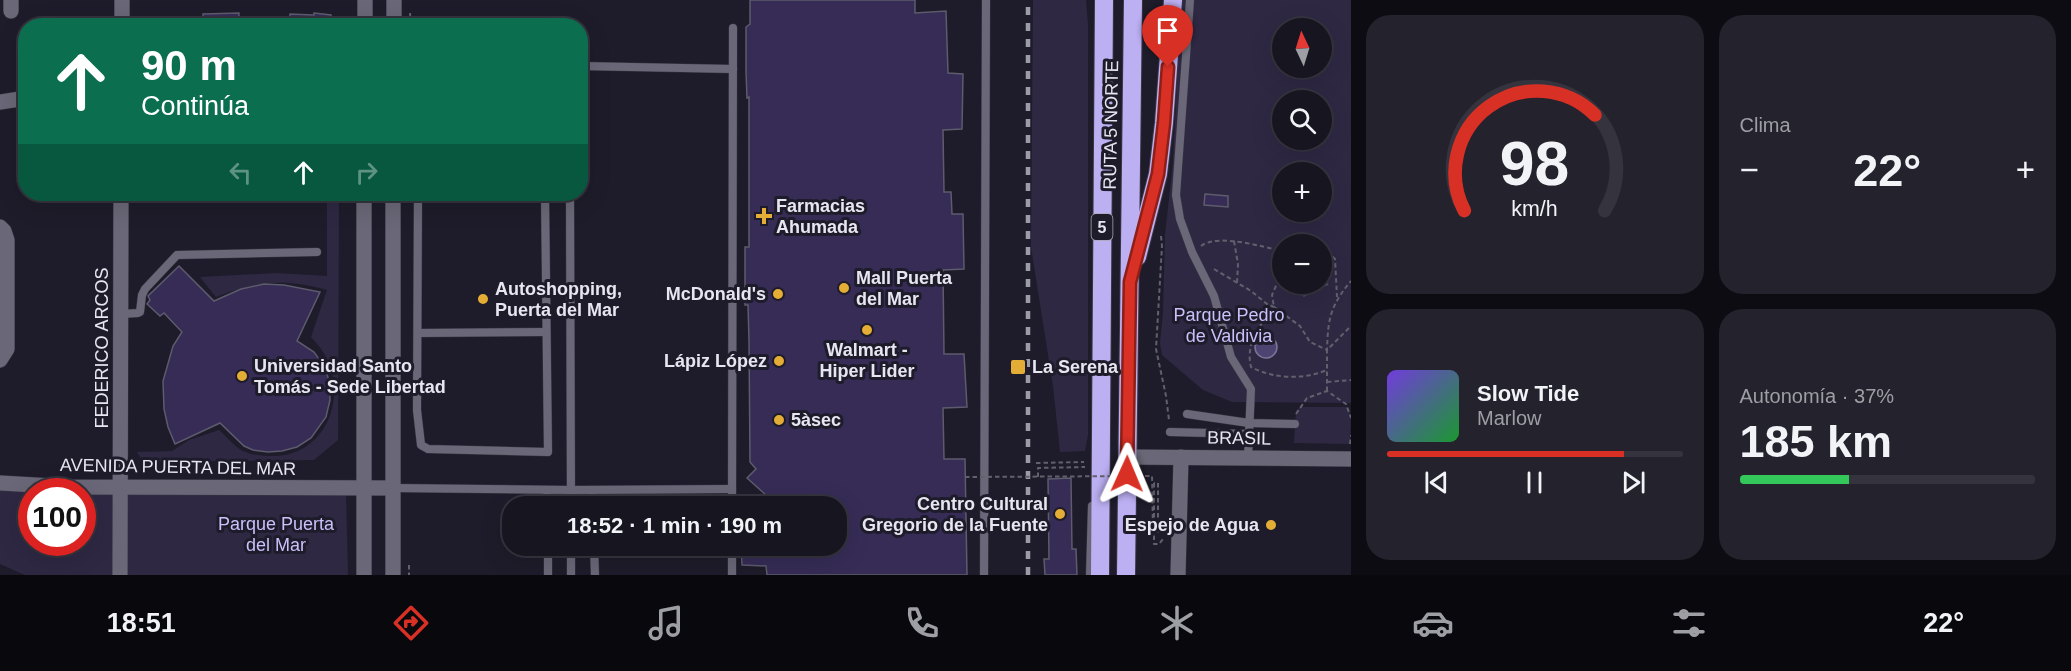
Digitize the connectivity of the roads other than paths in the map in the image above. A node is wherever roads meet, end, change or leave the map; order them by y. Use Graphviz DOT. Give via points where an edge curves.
graph roads {
  1 [pos="122,0"];
  2 [pos="365,0"];
  3 [pos="394,0"];
  4 [pos="986,0"];
  5 [pos="1104,0"];
  6 [pos="1133,0"];
  7 [pos="1173,0"];
  8 [pos="1190,0"];
  9 [pos="122,18"];
  10 [pos="365,18"];
  11 [pos="394,18"];
  12 [pos="733,28"];
  13 [pos="588,66"];
  14 [pos="733,69"];
  15 [pos="0,91"];
  16 [pos="18,92"];
  17 [pos="18,99"];
  18 [pos="0,102"];
  19 [pos="122,201"];
  20 [pos="364,201"];
  21 [pos="393,201"];
  22 [pos="418,201"];
  23 [pos="545,201"];
  24 [pos="570,201"];
  25 [pos="0,227"];
  26 [pos="317,252"];
  27 [pos="1130,282"];
  28 [pos="121,314"];
  29 [pos="546,332"];
  30 [pos="417,333"];
  31 [pos="0,360"];
  32 [pos="1187,414"];
  33 [pos="1249,423"];
  34 [pos="1295,424"];
  35 [pos="1170,432"];
  36 [pos="1249,434"];
  37 [pos="1100,454"];
  38 [pos="1127,457"];
  39 [pos="1181,458"];
  40 [pos="1248,458"];
  41 [pos="1351,459"];
  42 [pos="0,483"];
  43 [pos="121,487"];
  44 [pos="364,488"];
  45 [pos="392,488"];
  46 [pos="732,489"];
  47 [pos="547,490"];
  48 [pos="571,490"];
  49 [pos="591,490"];
  50 [pos="547,496"];
  51 [pos="571,496"];
  52 [pos="591,496"];
  53 [pos="732,496"];
  54 [pos="548,556"];
  55 [pos="571,556"];
  56 [pos="594,556"];
  57 [pos="732,556"];
  58 [pos="120,575"];
  59 [pos="364,575"];
  60 [pos="393,575"];
  61 [pos="548,575"];
  62 [pos="572,575"];
  63 [pos="595,575"];
  64 [pos="732,575"];
  65 [pos="984,575"];
  66 [pos="1090,575"];
  67 [pos="1100,575"];
  68 [pos="1126,575"];
  69 [pos="1178,575"];
  1 -- 9 [label="street"];
  2 -- 10 [label="street"];
  3 -- 11 [label="street"];
  4 -- 65 [label="lane"];
  5 -- 37 [label="highway, RUTA 5 NORTE / 5"];
  6 -- 27 [label="highway, RUTA 5 NORTE / 5"];
  7 -- 27 [label="highway" via="1158,174"];
  8 -- 33 [label="lane" via="1176,195 1180,219 1214,296 1231,357 1251,389"];
  12 -- 14 [label="lane"];
  13 -- 14 [label="lane"];
  14 -- 46 [label="lane"];
  15 -- 16 [label="street"];
  17 -- 18 [label="street"];
  19 -- 28 [label="street, FEDERICO ARCOS"];
  20 -- 44 [label="street"];
  21 -- 45 [label="street"];
  22 -- 30 [label="lane"];
  23 -- 29 [label="lane"];
  24 -- 48 [label="lane"];
  25 -- 31 [label="street" via="7,240 7,349"];
  26 -- 28 [label="lane" via="177,255 145,289 138,314"];
  27 -- 38 [label="highway, RUTA 5 NORTE / 5"];
  28 -- 43 [label="street, FEDERICO ARCOS"];
  29 -- 30 [label="lane"];
  29 -- 30 [label="lane" via="548,452 428,449 421,445"];
  32 -- 33 [label="lane"];
  33 -- 34 [label="lane"];
  33 -- 36 [label="lane"];
  35 -- 36 [label="lane"];
  36 -- 40 [label="lane"];
  37 -- 66 [label="lane" via="1091,522"];
  37 -- 67 [label="highway, RUTA 5 NORTE / 5"];
  38 -- 39 [label="street, BRASIL"];
  38 -- 68 [label="highway, RUTA 5 NORTE / 5"];
  39 -- 40 [label="street, BRASIL"];
  39 -- 69 [label="street"];
  40 -- 41 [label="street, BRASIL"];
  42 -- 43 [label="street, AVENIDA PUERTA DEL MAR"];
  43 -- 44 [label="street, AVENIDA PUERTA DEL MAR"];
  43 -- 58 [label="street, FEDERICO ARCOS"];
  44 -- 45 [label="street, AVENIDA PUERTA DEL MAR"];
  44 -- 59 [label="street"];
  45 -- 47 [label="lane"];
  45 -- 60 [label="street"];
  46 -- 49 [label="lane"];
  46 -- 53 [label="lane"];
  47 -- 48 [label="lane"];
  47 -- 50 [label="lane"];
  48 -- 49 [label="lane"];
  48 -- 51 [label="lane"];
  49 -- 52 [label="lane"];
  54 -- 61 [label="lane"];
  55 -- 62 [label="lane"];
  56 -- 63 [label="lane"];
  57 -- 64 [label="lane"];
}
